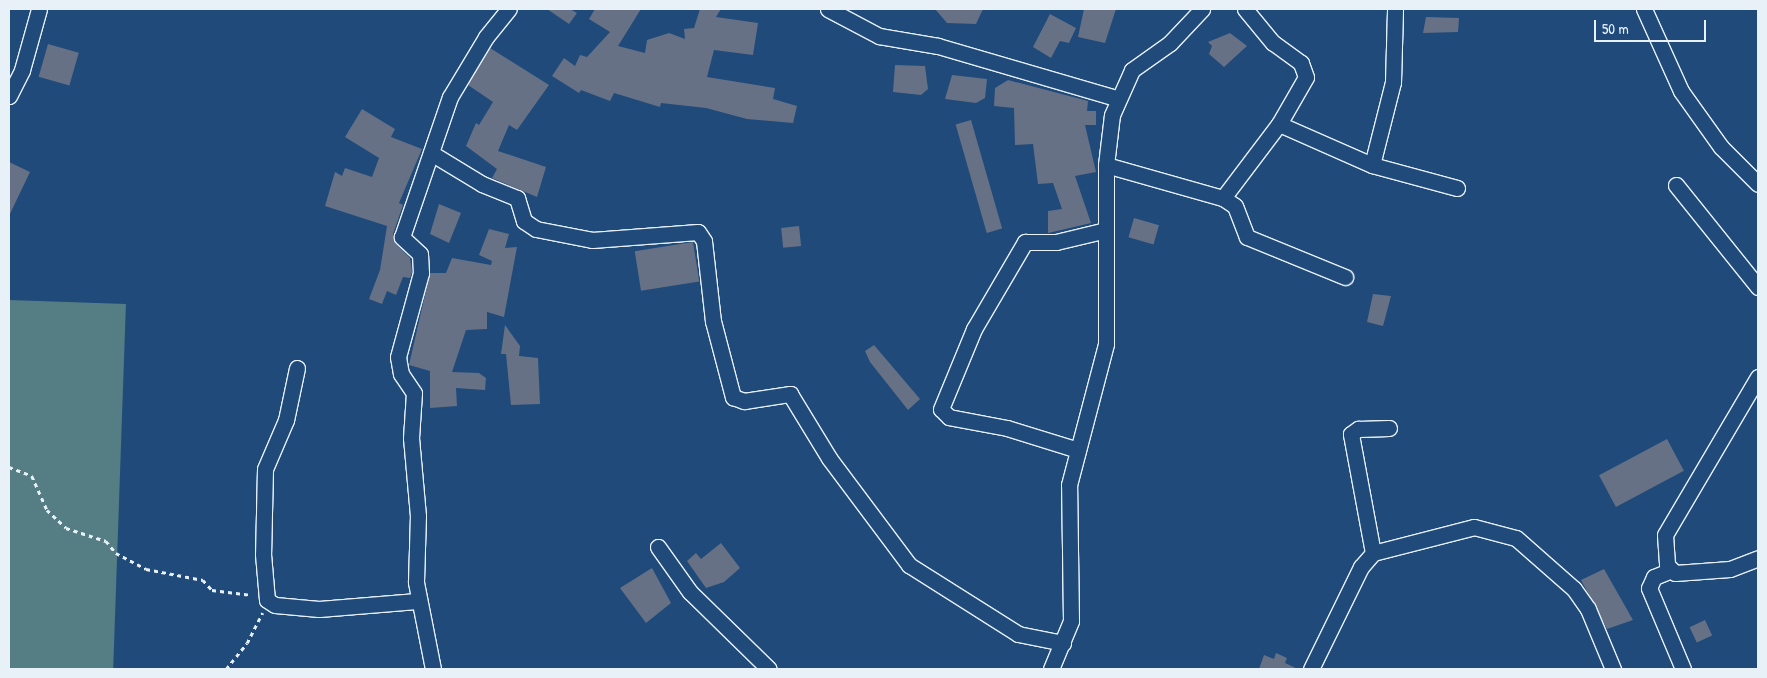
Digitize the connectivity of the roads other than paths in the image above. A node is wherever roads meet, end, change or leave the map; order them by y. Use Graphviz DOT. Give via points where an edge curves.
graph roads {
  1 [pos="39,9"];
  2 [pos="509,9"];
  3 [pos="828,9"];
  4 [pos="1202,9"];
  5 [pos="1245,9"];
  6 [pos="1395,9"];
  7 [pos="1644,9"];
  8 [pos="9,96"];
  9 [pos="1116,98"];
  10 [pos="1279,124"];
  11 [pos="430,153"];
  12 [pos="1106,165"];
  13 [pos="1372,165"];
  14 [pos="1758,184"];
  15 [pos="1676,185"];
  16 [pos="1457,188"];
  17 [pos="1223,198"];
  18 [pos="1106,230"];
  19 [pos="1345,277"];
  20 [pos="1758,287"];
  21 [pos="297,368"];
  22 [pos="1758,377"];
  23 [pos="1390,428"];
  24 [pos="1078,450"];
  25 [pos="658,546"];
  26 [pos="1373,552"];
  27 [pos="1758,558"];
  28 [pos="1669,571"];
  29 [pos="417,601"];
  30 [pos="1063,643"];
  31 [pos="433,669"];
  32 [pos="769,669"];
  33 [pos="1051,669"];
  34 [pos="1311,669"];
  35 [pos="1613,669"];
  36 [pos="1683,669"];
  1 -- 8 [label="street" via="22,70"];
  2 -- 11 [label="street" via="464,70"];
  3 -- 9 [label="street" via="879,36 938,46"];
  4 -- 9 [label="street" via="1170,42 1132,70"];
  5 -- 10 [label="street" via="1273,42 1305,69 1306,77"];
  6 -- 13 [label="street" via="1393,82"];
  7 -- 14 [label="street" via="1681,91 1721,147"];
  9 -- 12 [label="street"];
  10 -- 13 [label="street"];
  10 -- 17 [label="street"];
  11 -- 29 [label="street" via="402,237 420,254 421,273 398,357 401,374 414,393 411,438 418,516"];
  11 -- 30 [label="street" via="482,184 517,198 524,221 536,229 592,240 698,232 704,241 713,321 733,397 744,401 790,394 829,458 909,565 1018,634"];
  12 -- 17 [label="street"];
  12 -- 18 [label="street"];
  13 -- 16 [label="street"];
  15 -- 20 [label="street"];
  17 -- 19 [label="street" via="1235,206 1247,237"];
  18 -- 24 [label="street" via="1106,344"];
  18 -- 24 [label="street" via="1056,242 1025,242 974,329 941,409 949,417 1007,428"];
  21 -- 29 [label="street" via="286,420 265,469 263,554 268,600 274,605 319,609"];
  22 -- 28 [label="street" via="1676,510 1665,535"];
  23 -- 26 [label="street" via="1358,429 1351,434"];
  24 -- 30 [label="street" via="1068,497 1073,606"];
  25 -- 32 [label="street" via="690,592"];
  26 -- 34 [label="street" via="1361,567 1350,597"];
  26 -- 35 [label="street" via="1474,527 1516,538 1582,598"];
  27 -- 28 [label="street" via="1730,569 1684,574"];
  28 -- 36 [label="street" via="1654,578 1649,588"];
  29 -- 31 [label="street"];
  30 -- 33 [label="street"];
}
